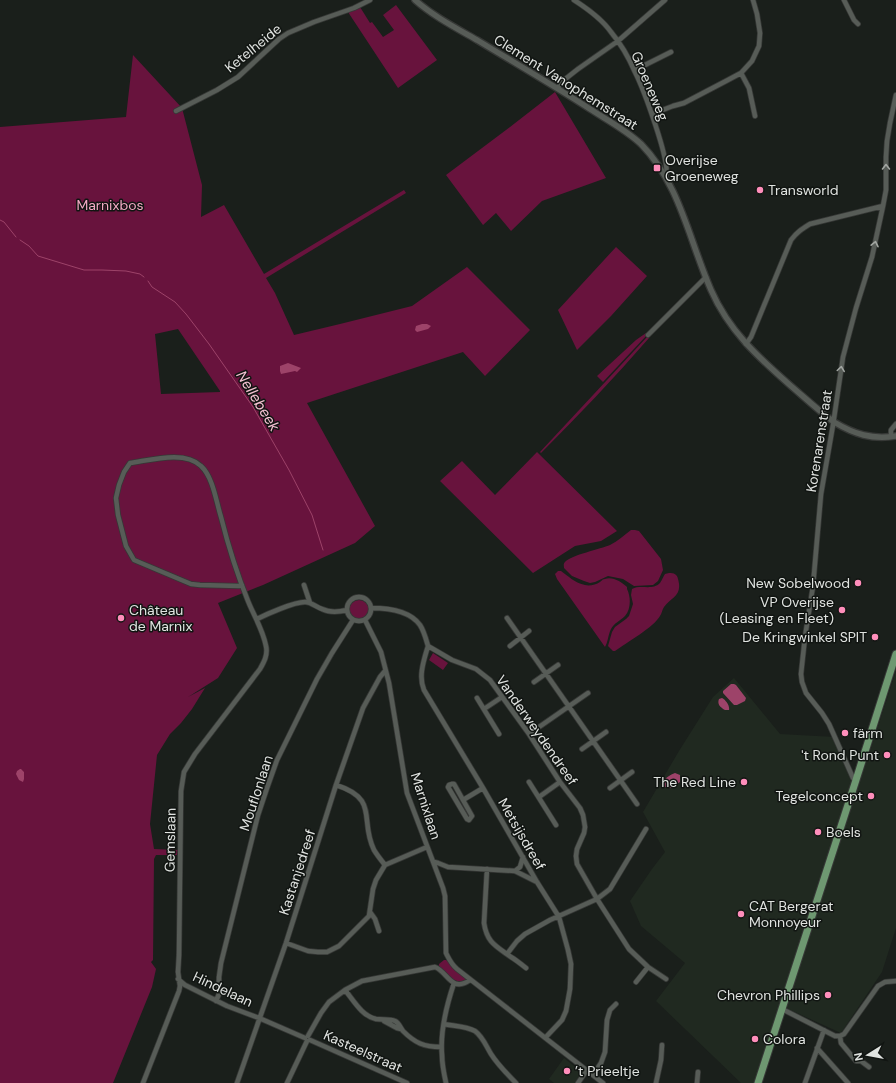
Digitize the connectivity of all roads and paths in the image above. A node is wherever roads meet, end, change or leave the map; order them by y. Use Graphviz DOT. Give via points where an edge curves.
graph roads {
  1 [pos="370,0"];
  2 [pos="415,0"];
  3 [pos="574,0"];
  4 [pos="665,0"];
  5 [pos="753,0"];
  6 [pos="844,0"];
  7 [pos="858,24"];
  8 [pos="618,41"];
  9 [pos="671,52"];
  10 [pos="635,70"];
  11 [pos="741,74"];
  12 [pos="557,88"];
  13 [pos="896,95"];
  14 [pos="176,111"];
  15 [pos="652,114"];
  16 [pos="755,116"];
  17 [pos="666,177"];
  18 [pos="883,206"];
  19 [pos="706,277"];
  20 [pos="648,335"];
  21 [pos="746,344"];
  22 [pos="834,422"];
  23 [pos="896,424"];
  24 [pos="893,436"];
  25 [pos="242,585"];
  26 [pos="304,585"];
  27 [pos="310,603"];
  28 [pos="371,608"];
  29 [pos="347,610"];
  30 [pos="507,618"];
  31 [pos="257,619"];
  32 [pos="353,620"];
  33 [pos="365,620"];
  34 [pos="529,631"];
  35 [pos="521,637"];
  36 [pos="428,646"];
  37 [pos="510,646"];
  38 [pos="896,654"];
  39 [pos="558,665"];
  40 [pos="385,671"];
  41 [pos="546,674"];
  42 [pos="534,682"];
  43 [pos="588,693"];
  44 [pos="477,698"];
  45 [pos="502,698"];
  46 [pos="569,706"];
  47 [pos="484,709"];
  48 [pos="606,732"];
  49 [pos="499,734"];
  50 [pos="529,734"];
  51 [pos="593,741"];
  52 [pos="582,748"];
  53 [pos="632,772"];
  54 [pos="621,780"];
  55 [pos="856,780"];
  56 [pos="529,782"];
  57 [pos="560,782"];
  58 [pos="336,785"];
  59 [pos="483,788"];
  60 [pos="610,788"];
  61 [pos="539,797"];
  62 [pos="463,800"];
  63 [pos="637,804"];
  64 [pos="556,825"];
  65 [pos="646,829"];
  66 [pos="427,847"];
  67 [pos="523,858"];
  68 [pos="434,862"];
  69 [pos="385,865"];
  70 [pos="448,867"];
  71 [pos="487,869"];
  72 [pos="514,871"];
  73 [pos="438,874"];
  74 [pos="537,882"];
  75 [pos="597,899"];
  76 [pos="370,912"];
  77 [pos="559,917"];
  78 [pos="379,931"];
  79 [pos="286,943"];
  80 [pos="507,954"];
  81 [pos="648,967"];
  82 [pos="526,968"];
  83 [pos="178,979"];
  84 [pos="666,979"];
  85 [pos="470,980"];
  86 [pos="896,981"];
  87 [pos="636,982"];
  88 [pos="454,983"];
  89 [pos="345,990"];
  90 [pos="216,1001"];
  91 [pos="616,1004"];
  92 [pos="782,1009"];
  93 [pos="259,1018"];
  94 [pos="444,1024"];
  95 [pos="824,1030"];
  96 [pos="840,1036"];
  97 [pos="546,1037"];
  98 [pos="307,1039"];
  99 [pos="662,1045"];
  100 [pos="441,1047"];
  101 [pos="817,1048"];
  102 [pos="869,1067"];
  103 [pos="587,1070"];
  104 [pos="698,1072"];
  105 [pos="593,1075"];
  106 [pos="143,1083"];
  107 [pos="237,1083"];
  108 [pos="288,1083"];
  109 [pos="407,1083"];
  110 [pos="446,1083"];
  111 [pos="516,1083"];
  112 [pos="578,1083"];
  113 [pos="603,1083"];
  114 [pos="656,1083"];
  115 [pos="697,1083"];
  116 [pos="758,1083"];
  117 [pos="805,1083"];
  118 [pos="848,1083"];
  1 -- 14 [label="street, Ketelheide" via="288,33 238,76"];
  2 -- 12 [label="street, Clement Vanophemstraat"];
  3 -- 8 [label="street, Groeneweg" via="600,20"];
  4 -- 8 [label="street"];
  5 -- 11 [label="street" via="760,33 759,46 752,61"];
  6 -- 7 [label="street"];
  8 -- 10 [label="street, Groeneweg"];
  8 -- 12 [label="street" via="578,69"];
  9 -- 10 [label="street"];
  10 -- 15 [label="street, Groeneweg"];
  11 -- 15 [label="street" via="684,103"];
  11 -- 16 [label="street" via="749,88"];
  12 -- 17 [label="street, Clement Vanophemstraat" via="628,134 640,144"];
  18 -- 13 [label="street, Korenarenstraat, one-way" via="886,190 887,141"];
  15 -- 17 [label="street, Groeneweg" via="667,169"];
  17 -- 19 [label="street, Clement Vanophemstraat"];
  18 -- 21 [label="street" via="822,221 806,226 796,233"];
  22 -- 18 [label="street, Korenarenstraat, one-way" via="843,357 872,257"];
  19 -- 20 [label="street"];
  19 -- 21 [label="street, Clement Vanophemstraat" via="722,311"];
  21 -- 22 [label="street, Clement Vanophemstraat" via="765,364"];
  22 -- 24 [label="street, Clement Vanophemstraat" via="865,436"];
  22 -- 55 [label="street, Korenarenstraat" via="821,494 802,678 806,693 826,719 852,778"];
  23 -- 24 [label="street" via="891,430"];
  25 -- 25 [label="street, Gemslaan" via="208,474 201,466 190,459 174,457 130,463 124,472 116,498 126,546 134,560 191,584"];
  25 -- 31 [label="street, Gemslaan"];
  26 -- 27 [label="street"];
  27 -- 29 [label="street" via="326,611"];
  27 -- 31 [label="street" via="296,603"];
  28 -- 29 [label="street" via="366,599 359,597 350,601"];
  28 -- 33 [label="street"];
  28 -- 36 [label="street" via="395,610 412,617 420,626"];
  29 -- 32 [label="street"];
  30 -- 35 [label="street"];
  31 -- 83 [label="street, Gemslaan" via="267,649 260,669 184,772 181,791"];
  32 -- 33 [label="street"];
  32 -- 90 [label="street, Mouflonlaan" via="317,679 267,788 221,963 219,994"];
  33 -- 40 [label="street, Marnixlaan" via="381,652"];
  34 -- 35 [label="street"];
  35 -- 37 [label="street"];
  35 -- 41 [label="street"];
  36 -- 45 [label="street, Vanderweydendreef" via="452,660 476,669 490,680"];
  36 -- 59 [label="street, Metsijsdreef" via="421,684"];
  38 -- 55 [label="main road"];
  39 -- 41 [label="street"];
  40 -- 58 [label="street, Kastanjedreef" via="363,708"];
  40 -- 66 [label="street, Marnixlaan" via="407,793"];
  41 -- 42 [label="street"];
  41 -- 46 [label="street"];
  43 -- 46 [label="street"];
  44 -- 47 [label="street"];
  45 -- 47 [label="street"];
  45 -- 50 [label="street, Vanderweydendreef"];
  46 -- 50 [label="street"];
  46 -- 51 [label="street"];
  47 -- 49 [label="street"];
  48 -- 51 [label="street"];
  50 -- 57 [label="street, Vanderweydendreef"];
  51 -- 52 [label="street"];
  51 -- 54 [label="street"];
  53 -- 54 [label="street"];
  54 -- 60 [label="street"];
  54 -- 63 [label="street"];
  55 -- 92 [label="main road"];
  56 -- 61 [label="street"];
  57 -- 61 [label="street"];
  57 -- 75 [label="street, Vanderweydendreef" via="583,815 585,827 578,844 577,864"];
  58 -- 69 [label="street" via="357,794 362,801 372,846"];
  58 -- 79 [label="street, Kastanjedreef"];
  59 -- 62 [label="street"];
  59 -- 67 [label="street, Metsijsdreef"];
  61 -- 64 [label="street"];
  62 -- 62 [label="street" via="454,784 449,785 469,820 472,816"];
  65 -- 75 [label="street" via="610,889"];
  66 -- 68 [label="street, Marnixlaan"];
  66 -- 69 [label="street"];
  67 -- 72 [label="street" via="520,867"];
  67 -- 74 [label="street, Metsijsdreef"];
  68 -- 70 [label="street"];
  68 -- 73 [label="street, Marnixlaan"];
  69 -- 76 [label="street" via="373,889"];
  70 -- 71 [label="street"];
  70 -- 73 [label="street"];
  71 -- 72 [label="street"];
  71 -- 80 [label="street" via="484,923 486,932 493,945"];
  72 -- 74 [label="street"];
  73 -- 85 [label="street, Marnixlaan" via="445,896 446,953 452,964"];
  74 -- 77 [label="street, Metsijsdreef"];
  75 -- 77 [label="street"];
  75 -- 81 [label="street, Vanderweydendreef" via="630,949"];
  76 -- 78 [label="street"];
  76 -- 79 [label="street" via="370,916 339,946 327,952 308,951"];
  77 -- 80 [label="street" via="525,934"];
  77 -- 97 [label="street, Metsijsdreef" via="570,957 570,989 562,1020"];
  79 -- 93 [label="street, Kastanjedreef"];
  80 -- 82 [label="street"];
  81 -- 84 [label="street, Vanderweydendreef"];
  81 -- 87 [label="street"];
  83 -- 90 [label="street, Hindelaan"];
  83 -- 106 [label="street, Gemslaan" via="179,991"];
  85 -- 88 [label="street" via="466,983"];
  85 -- 97 [label="street, Marnixlaan"];
  86 -- 96 [label="street" via="878,986"];
  88 -- 89 [label="street" via="435,967 362,981"];
  88 -- 94 [label="street"];
  89 -- 98 [label="street" via="329,1002"];
  89 -- 100 [label="street" via="367,1015 401,1028 416,1042 425,1046"];
  90 -- 93 [label="street, Hindelaan"];
  91 -- 105 [label="street" via="610,1010 607,1020 605,1052"];
  92 -- 95 [label="street"];
  92 -- 116 [label="main road"];
  93 -- 98 [label="street, Kasteelstraat"];
  93 -- 107 [label="street, Kastanjedreef"];
  94 -- 100 [label="street"];
  94 -- 111 [label="street" via="475,1032"];
  95 -- 96 [label="street"];
  95 -- 101 [label="street"];
  96 -- 102 [label="street" via="841,1042 856,1061 861,1061"];
  97 -- 103 [label="street, Marnixlaan"];
  98 -- 108 [label="street"];
  98 -- 109 [label="street, Kasteelstraat"];
  99 -- 114 [label="street"];
  100 -- 110 [label="street"];
  101 -- 117 [label="street"];
  101 -- 118 [label="street"];
  103 -- 105 [label="street, Marnixlaan"];
  103 -- 112 [label="street"];
  104 -- 115 [label="street"];
  105 -- 113 [label="street, Marnixlaan"];
}
